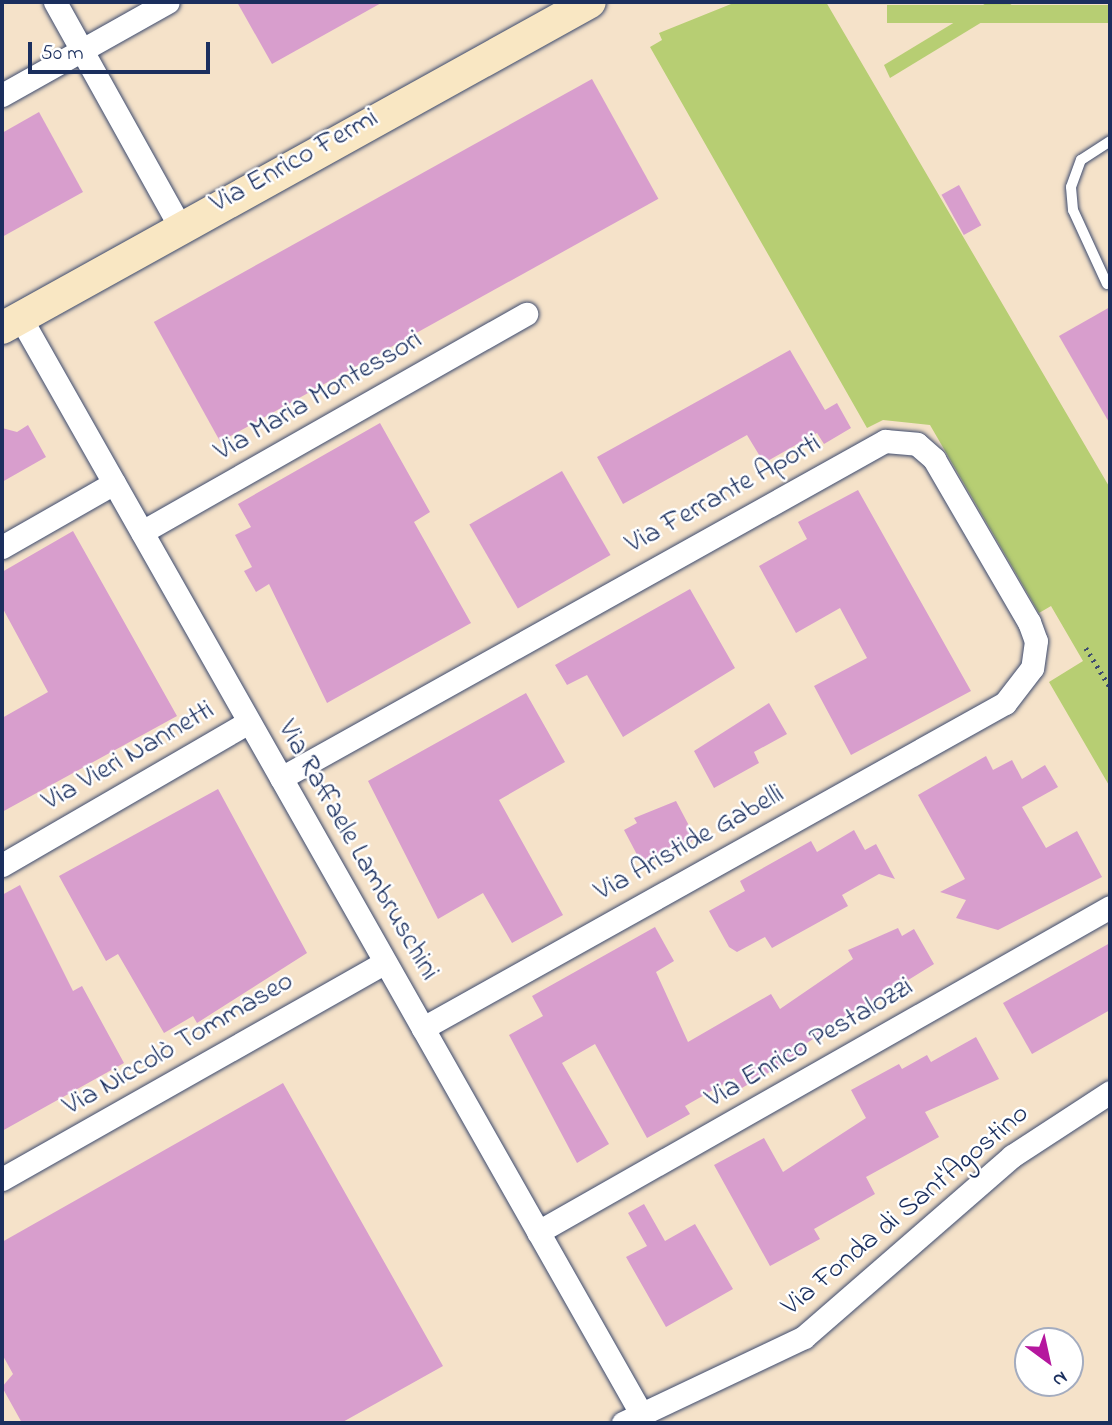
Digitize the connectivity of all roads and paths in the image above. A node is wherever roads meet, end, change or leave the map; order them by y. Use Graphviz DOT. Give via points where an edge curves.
graph roads {
  1 [pos="55,2"];
  2 [pos="168,2"];
  3 [pos="590,2"];
  4 [pos="82,50"];
  5 [pos="2,96"];
  6 [pos="1110,141"];
  7 [pos="180,227"];
  8 [pos="1107,284"];
  9 [pos="526,314"];
  10 [pos="11,322"];
  11 [pos="114,483"];
  12 [pos="142,532"];
  13 [pos="2,547"];
  14 [pos="1087,648"];
  15 [pos="1110,687"];
  16 [pos="987,714"];
  17 [pos="250,722"];
  18 [pos="281,778"];
  19 [pos="2,865"];
  20 [pos="1110,907"];
  21 [pos="385,962"];
  22 [pos="423,1028"];
  23 [pos="1110,1092"];
  24 [pos="2,1179"];
  25 [pos="538,1232"];
  26 [pos="633,1419"];
  1 -- 4 [label="street"];
  2 -- 4 [label="street"];
  3 -- 7 [label="street, Via Enrico Fermi"];
  4 -- 5 [label="street"];
  4 -- 7 [label="street"];
  6 -- 8 [label="lane" via="1081,160 1070,187 1073,210"];
  7 -- 10 [label="street, Via Enrico Fermi"];
  9 -- 12 [label="street, Via Maria Montessori"];
  10 -- 11 [label="street, Via Raffaele Lambruschini"];
  11 -- 12 [label="street, Via Raffaele Lambruschini"];
  11 -- 13 [label="street"];
  12 -- 17 [label="street, Via Raffaele Lambruschini"];
  14 -- 15 [label="path"];
  16 -- 18 [label="street, Via Ferrante Aporti" via="1025,682 1035,653 1034,632 934,459 917,444 885,441"];
  16 -- 22 [label="street, Via Aristide Gabelli"];
  17 -- 18 [label="street, Via Raffaele Lambruschini"];
  17 -- 19 [label="street, Via Vieri Nannetti"];
  18 -- 21 [label="street, Via Raffaele Lambruschini"];
  20 -- 25 [label="street, Via Enrico Pestalozzi"];
  21 -- 22 [label="street, Via Raffaele Lambruschini"];
  21 -- 24 [label="street, Via Niccolò Tommaseo"];
  22 -- 25 [label="street, Via Raffaele Lambruschini"];
  23 -- 26 [label="street, Via Fonda di Sant'Agostino" via="1012,1156 804,1337"];
  25 -- 26 [label="street, Via Raffaele Lambruschini"];
}
